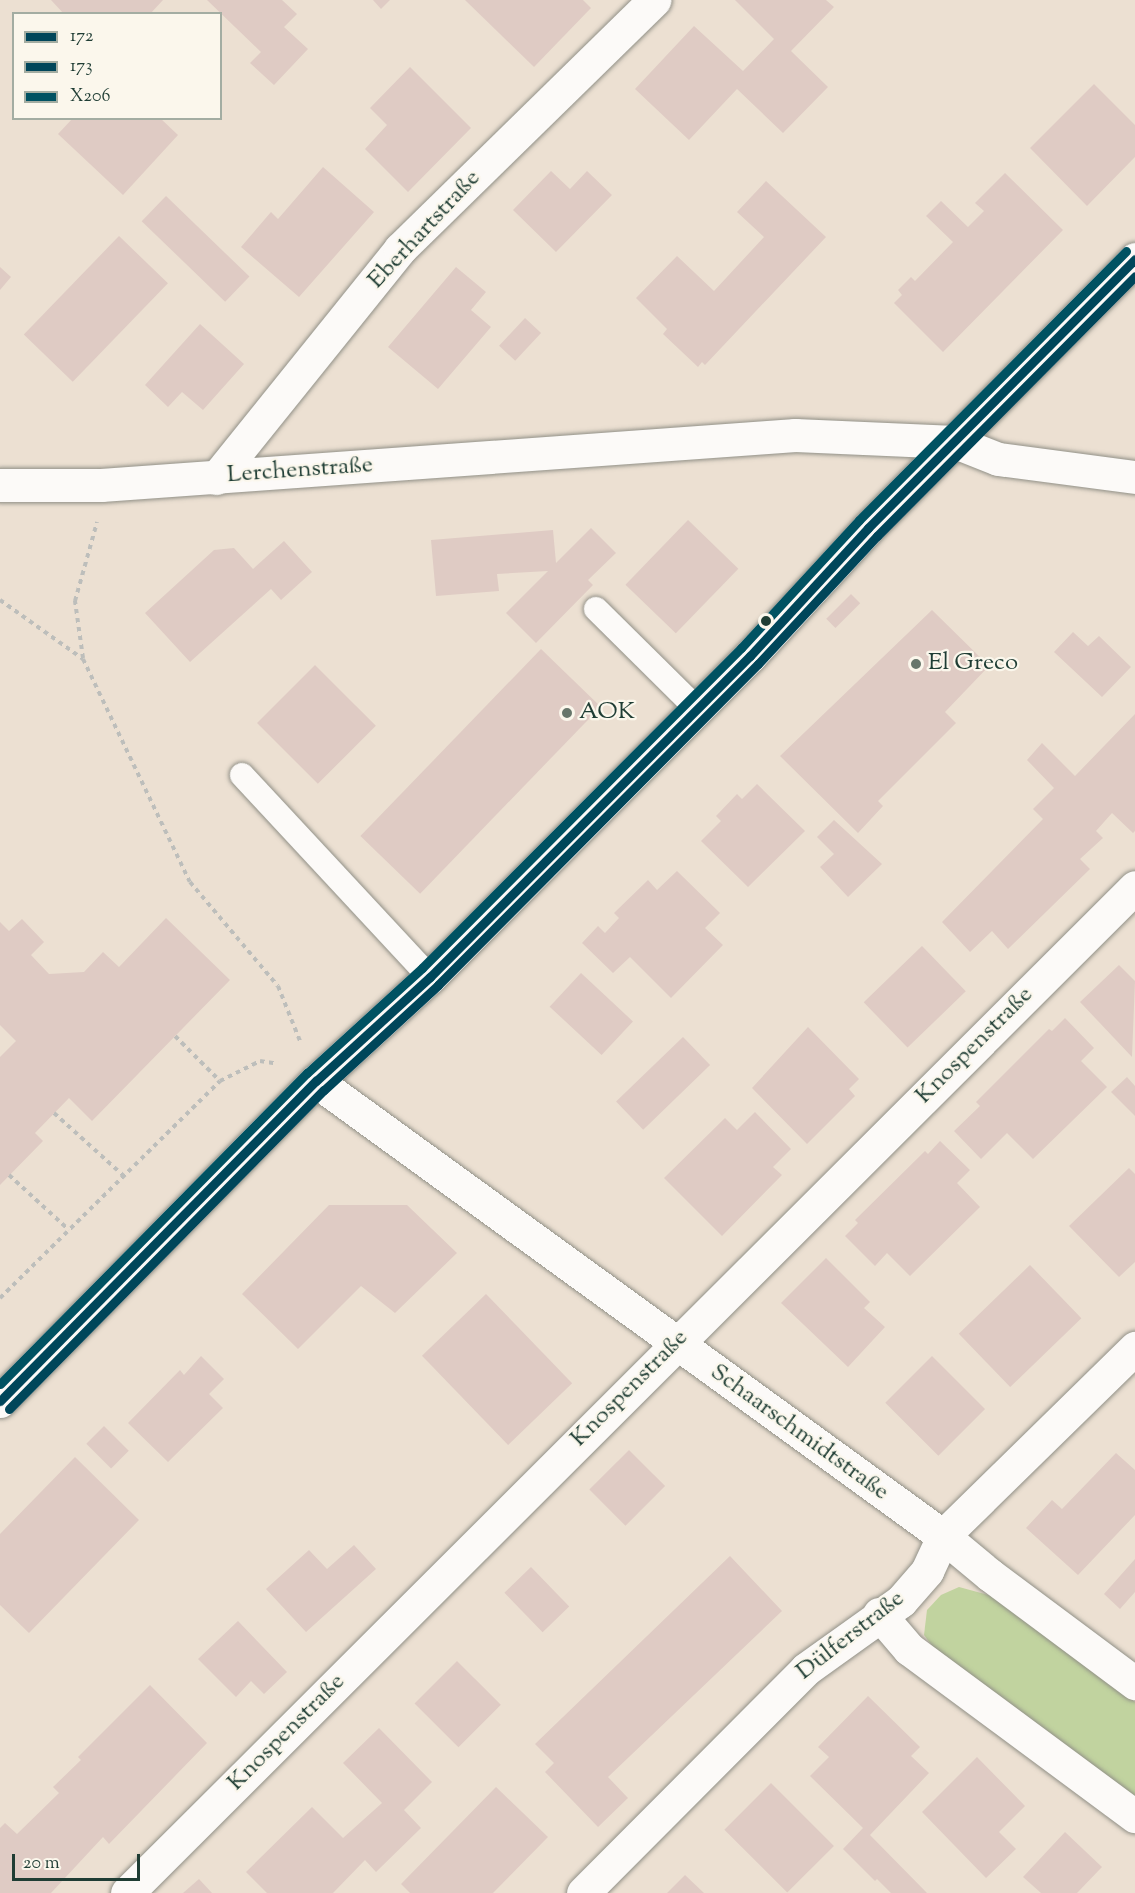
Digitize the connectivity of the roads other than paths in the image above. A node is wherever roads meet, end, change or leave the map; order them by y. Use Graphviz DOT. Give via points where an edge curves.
graph roads {
  1 [pos="654,0"];
  2 [pos="1135,259"];
  3 [pos="955,442"];
  4 [pos="1135,477"];
  5 [pos="216,478"];
  6 [pos="0,484"];
  7 [pos="596,609"];
  8 [pos="696,708"];
  9 [pos="243,774"];
  10 [pos="1135,886"];
  11 [pos="430,977"];
  12 [pos="316,1081"];
  13 [pos="674,1344"];
  14 [pos="1135,1348"];
  15 [pos="0,1401"];
  16 [pos="943,1536"];
  17 [pos="879,1614"];
  18 [pos="1135,1683"];
  19 [pos="1135,1816"];
  20 [pos="128,1893"];
  21 [pos="583,1893"];
  1 -- 5 [label="street, Eberhartstraße" via="400,249"];
  2 -- 3 [label="street"];
  3 -- 4 [label="street, Lerchenstraße" via="998,459"];
  3 -- 5 [label="street, Lerchenstraße" via="795,435"];
  3 -- 8 [label="street"];
  5 -- 6 [label="street, Lerchenstraße" via="101,485"];
  7 -- 8 [label="lane"];
  8 -- 11 [label="street"];
  9 -- 11 [label="lane"];
  10 -- 13 [label="street, Knospenstraße"];
  11 -- 12 [label="street"];
  12 -- 13 [label="street, Schaarschmidtstraße"];
  12 -- 15 [label="street"];
  13 -- 16 [label="street, Schaarschmidtstraße"];
  13 -- 20 [label="street, Knospenstraße"];
  14 -- 16 [label="street, Dülferstraße"];
  16 -- 17 [label="street, Dülferstraße" via="927,1572 901,1601"];
  16 -- 18 [label="street, Schaarschmidtstraße"];
  17 -- 19 [label="street" via="909,1649"];
  17 -- 21 [label="street, Dülferstraße" via="806,1669"];
}
